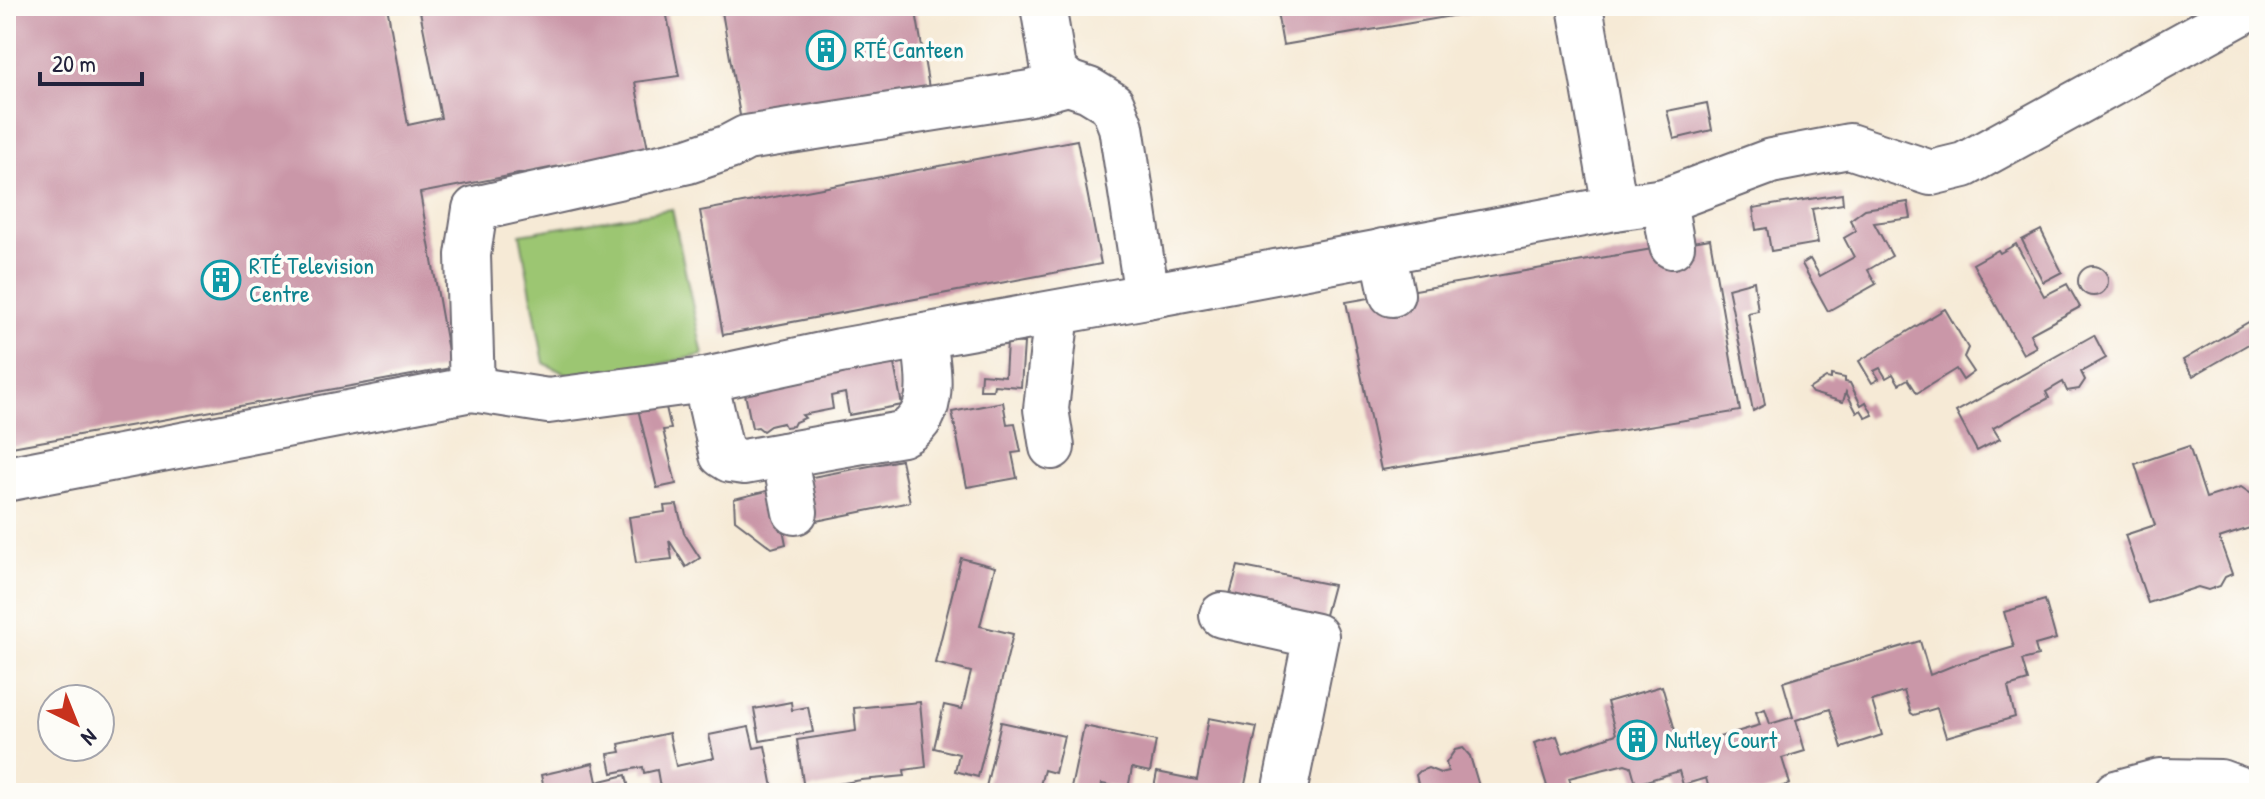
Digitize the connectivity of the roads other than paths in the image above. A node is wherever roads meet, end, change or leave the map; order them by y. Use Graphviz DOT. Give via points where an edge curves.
graph roads {
  1 [pos="1043,6"];
  2 [pos="1580,6"];
  3 [pos="2253,6"];
  4 [pos="1068,83"];
  5 [pos="1664,201"];
  6 [pos="1615,208"];
  7 [pos="1672,246"];
  8 [pos="1383,251"];
  9 [pos="1392,294"];
  10 [pos="1147,296"];
  11 [pos="1054,314"];
  12 [pos="924,337"];
  13 [pos="705,380"];
  14 [pos="472,389"];
  15 [pos="1052,447"];
  16 [pos="784,455"];
  17 [pos="6,479"];
  18 [pos="795,512"];
  19 [pos="1222,615"];
  20 [pos="1284,793"];
  21 [pos="2116,793"];
  22 [pos="2250,793"];
  1 -- 4 [label="street" via="1054,70"];
  2 -- 6 [label="street"];
  3 -- 5 [label="street" via="1964,165 1931,173 1849,146 1771,161"];
  4 -- 10 [label="street" via="1112,104 1121,127"];
  4 -- 14 [label="street" via="746,138 688,161 475,209 468,255"];
  5 -- 6 [label="street"];
  5 -- 7 [label="street"];
  6 -- 8 [label="street"];
  8 -- 9 [label="street"];
  8 -- 10 [label="street"];
  10 -- 11 [label="street"];
  11 -- 12 [label="street"];
  11 -- 15 [label="street" via="1046,409"];
  12 -- 13 [label="street"];
  12 -- 16 [label="street" via="929,387 916,427"];
  13 -- 14 [label="street" via="548,401"];
  13 -- 16 [label="street" via="722,455 744,462"];
  14 -- 17 [label="street"];
  16 -- 18 [label="street"];
  19 -- 20 [label="street" via="1316,636"];
  21 -- 22 [label="street" via="2160,781 2220,782"];
}
